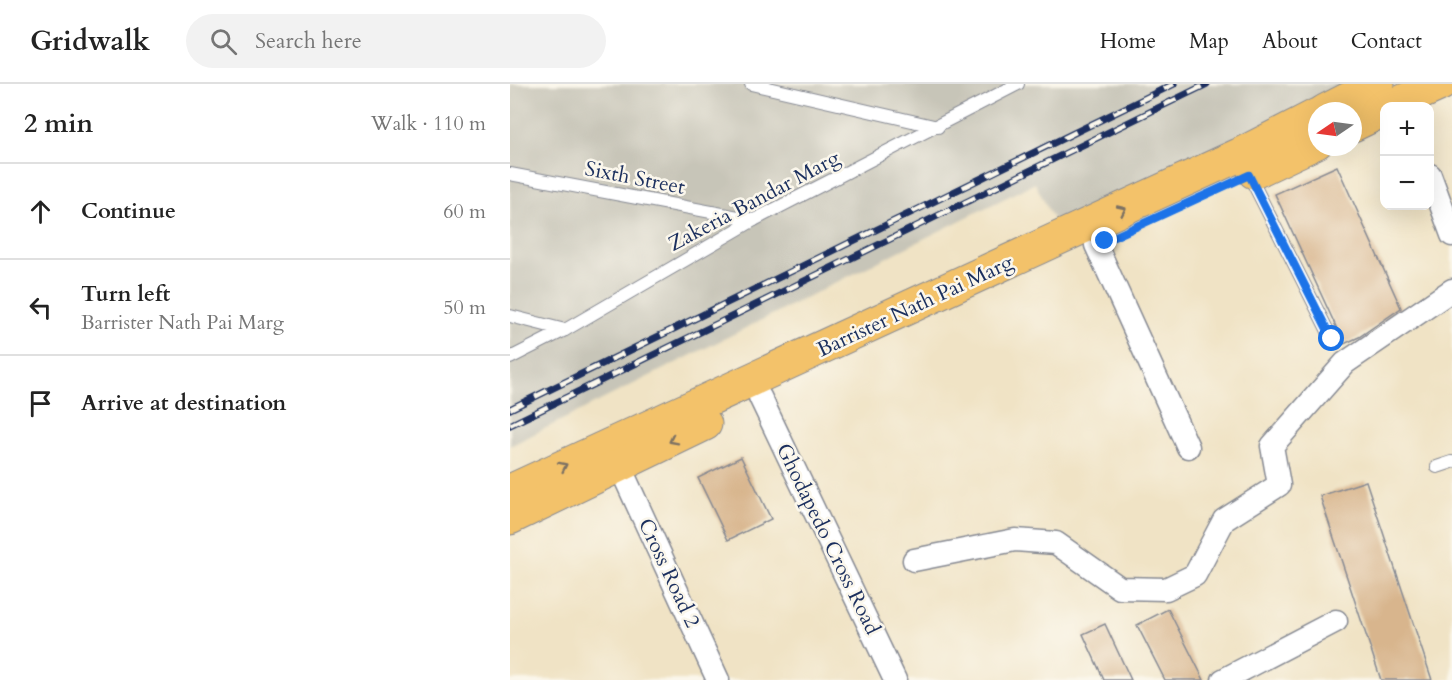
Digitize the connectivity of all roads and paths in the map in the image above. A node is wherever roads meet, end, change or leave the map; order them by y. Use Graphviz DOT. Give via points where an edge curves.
graph roads {
  1 [pos="751,84"];
  2 [pos="1018,84"];
  3 [pos="1440,84"];
  4 [pos="1392,102"];
  5 [pos="1380,104"];
  6 [pos="1362,106"];
  7 [pos="1380,109"];
  8 [pos="1308,120"];
  9 [pos="1362,120"];
  10 [pos="938,127"];
  11 [pos="1308,146"];
  12 [pos="510,174"];
  13 [pos="1249,175"];
  14 [pos="1434,186"];
  15 [pos="754,220"];
  16 [pos="1452,235"];
  17 [pos="1096,245"];
  18 [pos="1452,290"];
  19 [pos="510,316"];
  20 [pos="565,330"];
  21 [pos="1332,339"];
  22 [pos="510,358"];
  23 [pos="760,397"];
  24 [pos="705,413"];
  25 [pos="1188,447"];
  26 [pos="1452,462"];
  27 [pos="620,467"];
  28 [pos="1437,467"];
  29 [pos="510,491"];
  30 [pos="510,518"];
  31 [pos="914,560"];
  32 [pos="1336,621"];
  33 [pos="718,680"];
  34 [pos="895,680"];
  35 [pos="1223,680"];
  1 -- 10 [label="lane"];
  2 -- 10 [label="lane, Zakeria Bandar Marg"];
  3 -- 4 [label="main road"];
  5 -- 6 [label="main road"];
  7 -- 9 [label="main road"];
  24 -- 8 [label="main road, Barrister Nath Pai Marg, one-way"];
  10 -- 15 [label="lane, Zakeria Bandar Marg"];
  11 -- 13 [label="main road, Barrister Nath Pai Marg"];
  12 -- 15 [label="lane, Sixth Street"];
  13 -- 17 [label="main road, Barrister Nath Pai Marg"];
  13 -- 21 [label="lane"];
  14 -- 16 [label="street"];
  15 -- 20 [label="lane, Zakeria Bandar Marg"];
  17 -- 23 [label="main road, Barrister Nath Pai Marg"];
  17 -- 25 [label="street"];
  18 -- 31 [label="street" via="1345,363 1272,446 1279,485 1224,520 1196,575 1166,589 1120,588 1056,543 1015,540"];
  19 -- 20 [label="lane"];
  20 -- 22 [label="lane, Zakeria Bandar Marg"];
  23 -- 24 [label="main road, Barrister Nath Pai Marg"];
  23 -- 34 [label="street, Ghodapedo Cross Road"];
  24 -- 27 [label="main road, Barrister Nath Pai Marg, one-way"];
  29 -- 24 [label="main road, Barrister Nath Pai Marg, one-way"];
  26 -- 28 [label="lane"];
  27 -- 30 [label="main road, Barrister Nath Pai Marg"];
  27 -- 33 [label="street, Cross Road 2"];
  32 -- 35 [label="street"];
}
